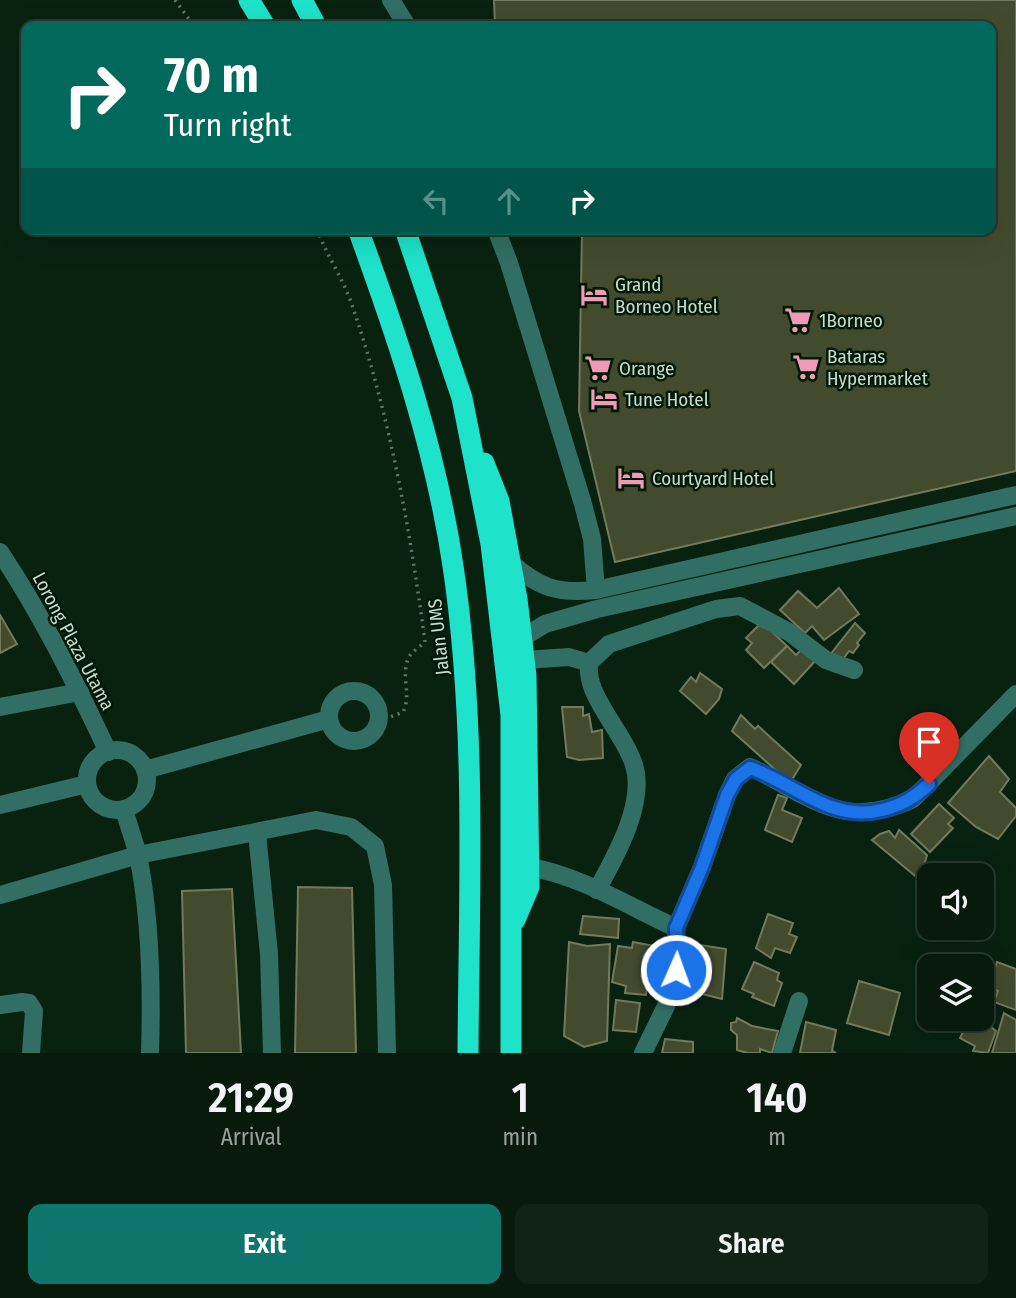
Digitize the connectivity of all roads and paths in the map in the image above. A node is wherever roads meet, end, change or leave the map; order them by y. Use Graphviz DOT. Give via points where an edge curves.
graph roads {
  1 [pos="175,0"];
  2 [pos="249,0"];
  3 [pos="302,0"];
  4 [pos="391,0"];
  5 [pos="190,21"];
  6 [pos="262,21"];
  7 [pos="313,21"];
  8 [pos="404,21"];
  9 [pos="320,235"];
  10 [pos="360,235"];
  11 [pos="407,235"];
  12 [pos="498,235"];
  13 [pos="468,430"];
  14 [pos="1016,495"];
  15 [pos="1016,516"];
  16 [pos="0,552"];
  17 [pos="510,562"];
  18 [pos="596,590"];
  19 [pos="522,638"];
  20 [pos="525,660"];
  21 [pos="589,663"];
  22 [pos="854,670"];
  23 [pos="79,692"];
  24 [pos="1016,694"];
  25 [pos="0,707"];
  26 [pos="379,717"];
  27 [pos="328,719"];
  28 [pos="108,752"];
  29 [pos="145,770"];
  30 [pos="88,784"];
  31 [pos="0,805"];
  32 [pos="124,809"];
  33 [pos="257,834"];
  34 [pos="138,855"];
  35 [pos="529,867"];
  36 [pos="597,890"];
  37 [pos="0,895"];
  38 [pos="512,928"];
  39 [pos="676,928"];
  40 [pos="799,1001"];
  41 [pos="0,1005"];
  42 [pos="31,1053"];
  43 [pos="150,1053"];
  44 [pos="272,1053"];
  45 [pos="387,1053"];
  46 [pos="468,1053"];
  47 [pos="511,1053"];
  48 [pos="643,1053"];
  49 [pos="782,1053"];
  1 -- 5 [label="path"];
  2 -- 6 [label="highway"];
  3 -- 7 [label="highway"];
  4 -- 8 [label="street"];
  9 -- 26 [label="path" via="350,300 386,427 425,642 410,655 406,666 403,712"];
  10 -- 46 [label="highway, Jalan UMS" via="424,425 453,565 467,699"];
  11 -- 13 [label="highway" via="462,398"];
  12 -- 18 [label="street" via="583,504 592,539"];
  13 -- 17 [label="highway" via="496,492"];
  13 -- 38 [label="highway" via="491,544 511,715"];
  14 -- 18 [label="street"];
  15 -- 19 [label="street" via="597,610 545,625"];
  16 -- 23 [label="street, Lorong Plaza Utama" via="28,594"];
  17 -- 18 [label="street" via="555,590"];
  17 -- 19 [label="highway"];
  19 -- 20 [label="highway"];
  20 -- 21 [label="street" via="569,657"];
  20 -- 35 [label="highway"];
  21 -- 22 [label="street" via="609,644 716,609 740,606 789,632 826,660"];
  21 -- 36 [label="street" via="594,693 634,762 636,784 628,830"];
  23 -- 25 [label="street"];
  23 -- 28 [label="street, Lorong Plaza Utama"];
  24 -- 39 [label="street" via="913,799 897,806 853,813 760,771 743,771 727,795"];
  26 -- 27 [label="street" via="373,732 359,741 336,734"];
  26 -- 27 [label="street" via="369,695 353,690 332,703"];
  27 -- 29 [label="street"];
  28 -- 29 [label="street" via="126,751"];
  28 -- 30 [label="street" via="92,764"];
  29 -- 32 [label="street" via="147,780 140,799"];
  30 -- 31 [label="street"];
  30 -- 32 [label="street" via="96,801 114,810"];
  32 -- 34 [label="street"];
  33 -- 34 [label="street"];
  33 -- 44 [label="street" via="270,954"];
  33 -- 45 [label="street" via="316,820 351,827 374,846 383,885"];
  34 -- 37 [label="street"];
  34 -- 43 [label="street" via="148,931"];
  35 -- 36 [label="street" via="550,870"];
  35 -- 38 [label="highway" via="529,887"];
  36 -- 39 [label="street"];
  38 -- 47 [label="highway"];
  39 -- 48 [label="street" via="673,984"];
  40 -- 49 [label="street"];
  41 -- 42 [label="street" via="29,1003 34,1011"];
}
